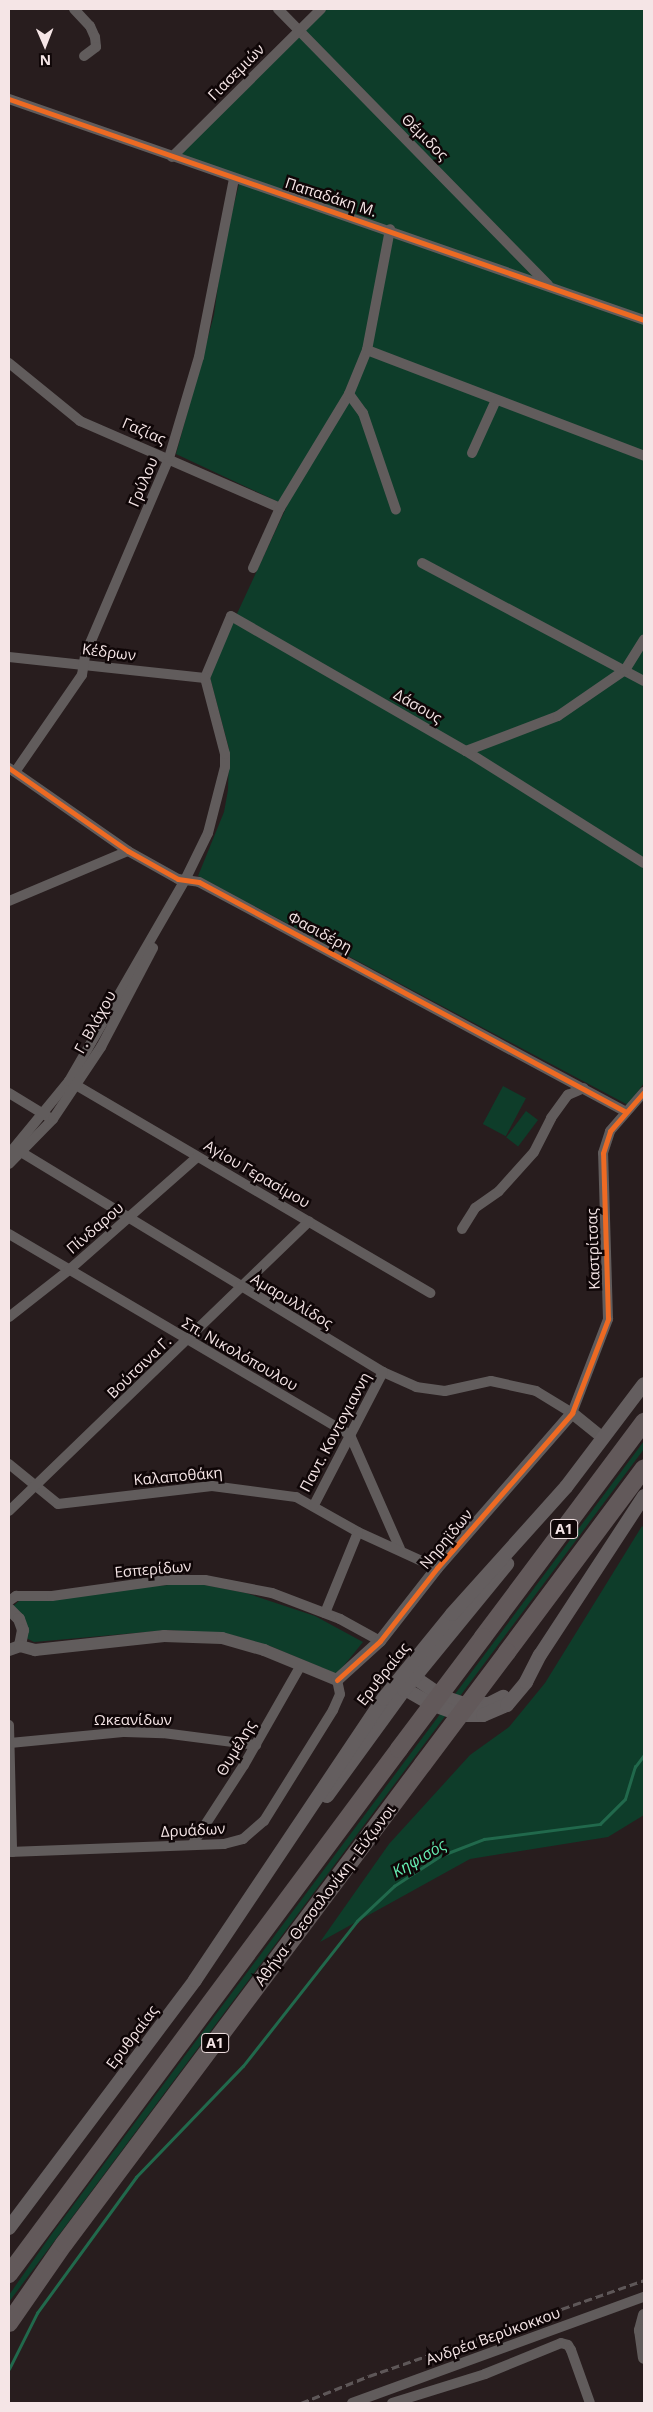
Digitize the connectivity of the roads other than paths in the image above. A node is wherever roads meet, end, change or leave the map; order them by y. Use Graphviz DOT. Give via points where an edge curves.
graph roads {
  1 [pos="74,9"];
  2 [pos="278,9"];
  3 [pos="321,9"];
  4 [pos="299,30"];
  5 [pos="84,56"];
  6 [pos="9,99"];
  7 [pos="172,157"];
  8 [pos="234,178"];
  9 [pos="390,230"];
  10 [pos="551,287"];
  11 [pos="644,320"];
  12 [pos="367,350"];
  13 [pos="9,363"];
  14 [pos="349,394"];
  15 [pos="496,400"];
  16 [pos="472,453"];
  17 [pos="644,456"];
  18 [pos="169,458"];
  19 [pos="280,508"];
  20 [pos="396,510"];
  21 [pos="422,563"];
  22 [pos="253,568"];
  23 [pos="644,640"];
  24 [pos="9,657"];
  25 [pos="84,664"];
  26 [pos="625,670"];
  27 [pos="205,678"];
  28 [pos="644,681"];
  29 [pos="466,751"];
  30 [pos="12,770"];
  31 [pos="128,851"];
  32 [pos="644,862"];
  33 [pos="185,880"];
  34 [pos="9,901"];
  35 [pos="72,1084"];
  36 [pos="584,1088"];
  37 [pos="644,1092"];
  38 [pos="9,1093"];
  39 [pos="626,1112"];
  40 [pos="48,1117"];
  41 [pos="16,1152"];
  42 [pos="197,1157"];
  43 [pos="9,1164"];
  44 [pos="127,1219"];
  45 [pos="309,1221"];
  46 [pos="462,1229"];
  47 [pos="9,1234"];
  48 [pos="69,1270"];
  49 [pos="239,1287"];
  50 [pos="430,1293"];
  51 [pos="9,1317"];
  52 [pos="188,1341"];
  53 [pos="383,1372"];
  54 [pos="644,1384"];
  55 [pos="572,1413"];
  56 [pos="644,1422"];
  57 [pos="350,1435"];
  58 [pos="604,1438"];
  59 [pos="9,1464"];
  60 [pos="644,1468"];
  61 [pos="35,1487"];
  62 [pos="644,1496"];
  63 [pos="314,1505"];
  64 [pos="9,1511"];
  65 [pos="358,1532"];
  66 [pos="400,1549"];
  67 [pos="437,1568"];
  68 [pos="9,1601"];
  69 [pos="9,1610"];
  70 [pos="324,1613"];
  71 [pos="380,1641"];
  72 [pos="12,1651"];
  73 [pos="540,1655"];
  74 [pos="301,1665"];
  75 [pos="410,1675"];
  76 [pos="337,1680"];
  77 [pos="400,1686"];
  78 [pos="9,1725"];
  79 [pos="10,1743"];
  80 [pos="256,1745"];
  81 [pos="192,1846"];
  82 [pos="10,1852"];
  83 [pos="9,2228"];
  84 [pos="9,2274"];
  85 [pos="644,2297"];
  86 [pos="644,2315"];
  87 [pos="9,2323"];
  88 [pos="644,2358"];
  89 [pos="352,2403"];
  90 [pos="392,2403"];
  91 [pos="590,2403"];
  1 -- 5 [label="street" via="90,26 95,37 96,46"];
  2 -- 4 [label="street, Θέμιδος"];
  3 -- 4 [label="street, Γιασεμιών"];
  4 -- 7 [label="street, Γιασεμιών"];
  4 -- 10 [label="street, Θέμιδος"];
  6 -- 7 [label="street, Παπαδάκη Μ."];
  7 -- 8 [label="street, Παπαδάκη Μ."];
  8 -- 9 [label="street, Παπαδάκη Μ."];
  8 -- 18 [label="street, Γρύλου" via="199,357"];
  9 -- 10 [label="street, Παπαδάκη Μ."];
  9 -- 12 [label="street"];
  10 -- 11 [label="street, Παπαδάκη Μ."];
  12 -- 14 [label="street"];
  12 -- 15 [label="street"];
  13 -- 18 [label="street, Γαζίας" via="80,421"];
  14 -- 19 [label="street"];
  14 -- 20 [label="street" via="363,413"];
  15 -- 16 [label="street"];
  15 -- 17 [label="street"];
  18 -- 19 [label="street, Γαζίας"];
  18 -- 25 [label="street, Γρύλου"];
  19 -- 22 [label="street"];
  21 -- 26 [label="street"];
  23 -- 26 [label="street"];
  24 -- 25 [label="street, Κέδρων"];
  25 -- 27 [label="street, Κέδρων"];
  25 -- 30 [label="street, Γρύλου" via="78,682"];
  26 -- 28 [label="street"];
  26 -- 29 [label="street" via="558,716"];
  27 -- 29 [label="street, Δάσους" via="231,616"];
  27 -- 33 [label="street, Γ. Βλάχου" via="225,754 225,767 214,817"];
  29 -- 32 [label="street, Δάσους"];
  30 -- 31 [label="street, Φασιδέρη"];
  31 -- 33 [label="street, Φασιδέρη"];
  31 -- 34 [label="street"];
  33 -- 35 [label="street, Γ. Βλάχου" via="176,904 101,1047"];
  33 -- 36 [label="street, Φασιδέρη" via="199,882 295,932"];
  35 -- 40 [label="street, Γ. Βλάχου"];
  35 -- 42 [label="street, Αγίου Γερασίμου"];
  36 -- 39 [label="street, Φασιδέρη"];
  36 -- 46 [label="street" via="568,1095 551,1118 534,1152 499,1191 475,1208"];
  37 -- 39 [label="street, Καστρίτσας"];
  38 -- 40 [label="street"];
  39 -- 55 [label="street, Καστρίτσας" via="610,1131 603,1153 606,1327"];
  40 -- 41 [label="street, Γ. Βλάχου"];
  41 -- 43 [label="street, Γ. Βλάχου"];
  41 -- 44 [label="street, Αμαρυλλίδος"];
  42 -- 44 [label="street, Πίνδαρου"];
  42 -- 45 [label="street, Αγίου Γερασίμου"];
  44 -- 48 [label="street, Πίνδαρου"];
  44 -- 49 [label="street, Αμαρυλλίδος"];
  45 -- 49 [label="street, Βούτσινα Γ."];
  45 -- 50 [label="street, Αγίου Γερασίμου"];
  47 -- 48 [label="street, Σπ. Νικολόπουλου"];
  48 -- 51 [label="street, Πίνδαρου"];
  48 -- 52 [label="street, Σπ. Νικολόπουλου"];
  49 -- 52 [label="street, Βούτσινα Γ."];
  49 -- 53 [label="street, Αμαρυλλίδος"];
  52 -- 57 [label="street, Σπ. Νικολόπουλου"];
  52 -- 61 [label="street, Βούτσινα Γ."];
  53 -- 55 [label="street, Αμαρυλλίδος" via="416,1387 445,1391 491,1381 536,1391"];
  53 -- 57 [label="street, Παντ. Κοντογιαννη"];
  54 -- 58 [label="main road, Ερυθραίας"];
  55 -- 58 [label="street"];
  55 -- 67 [label="street, Νηρηϊδων"];
  56 -- 84 [label="highway, Αθήνα - Θεσσαλονίκη - Εύζωνοι / Α1, bridge"];
  57 -- 63 [label="street, Παντ. Κοντογιαννη"];
  57 -- 66 [label="street"];
  58 -- 75 [label="main road, Ερυθραίας" via="488,1590"];
  59 -- 61 [label="street, Καλαποθάκη"];
  60 -- 87 [label="highway, Αθήνα - Θεσσαλονίκη - Εύζωνοι / Α1, bridge" via="64,2244"];
  61 -- 63 [label="street, Καλαποθάκη" via="58,1504 212,1486 280,1494"];
  61 -- 64 [label="street, Βούτσινα Γ."];
  62 -- 73 [label="main road"];
  63 -- 65 [label="street, Καλαποθάκη"];
  65 -- 66 [label="street, Καλαποθάκη"];
  65 -- 70 [label="street"];
  66 -- 67 [label="street, Καλαποθάκη"];
  67 -- 71 [label="street, Νηρηϊδων"];
  68 -- 70 [label="street, Εσπερίδων" via="16,1596 52,1596 166,1580 205,1580 264,1591"];
  69 -- 72 [label="street" via="22,1625"];
  70 -- 71 [label="street, Εσπερίδων"];
  71 -- 76 [label="street, Νηρηϊδων"];
  72 -- 74 [label="street" via="164,1636 207,1637 243,1642"];
  73 -- 75 [label="main road" via="506,1694 489,1704 457,1702"];
  73 -- 77 [label="main road" via="513,1700 493,1713 471,1716 452,1712"];
  74 -- 76 [label="street"];
  74 -- 80 [label="street, Θυμέλης"];
  75 -- 77 [label="main road, Ερυθραίας"];
  76 -- 81 [label="street, Δρυάδων" via="340,1688 336,1704 260,1828 238,1842"];
  77 -- 83 [label="main road, Ερυθραίας" via="341,1760 195,1980"];
  78 -- 79 [label="street"];
  79 -- 80 [label="street, Ωκεανίδων" via="126,1732 163,1733"];
  79 -- 82 [label="street"];
  80 -- 81 [label="street, Θυμέλης"];
  81 -- 82 [label="street, Δρυάδων"];
  85 -- 89 [label="street, Ανδρέα Βερύκοκκου"];
  86 -- 88 [label="street" via="640,2330"];
  90 -- 91 [label="street" via="485,2374 561,2343 571,2350"];
}
